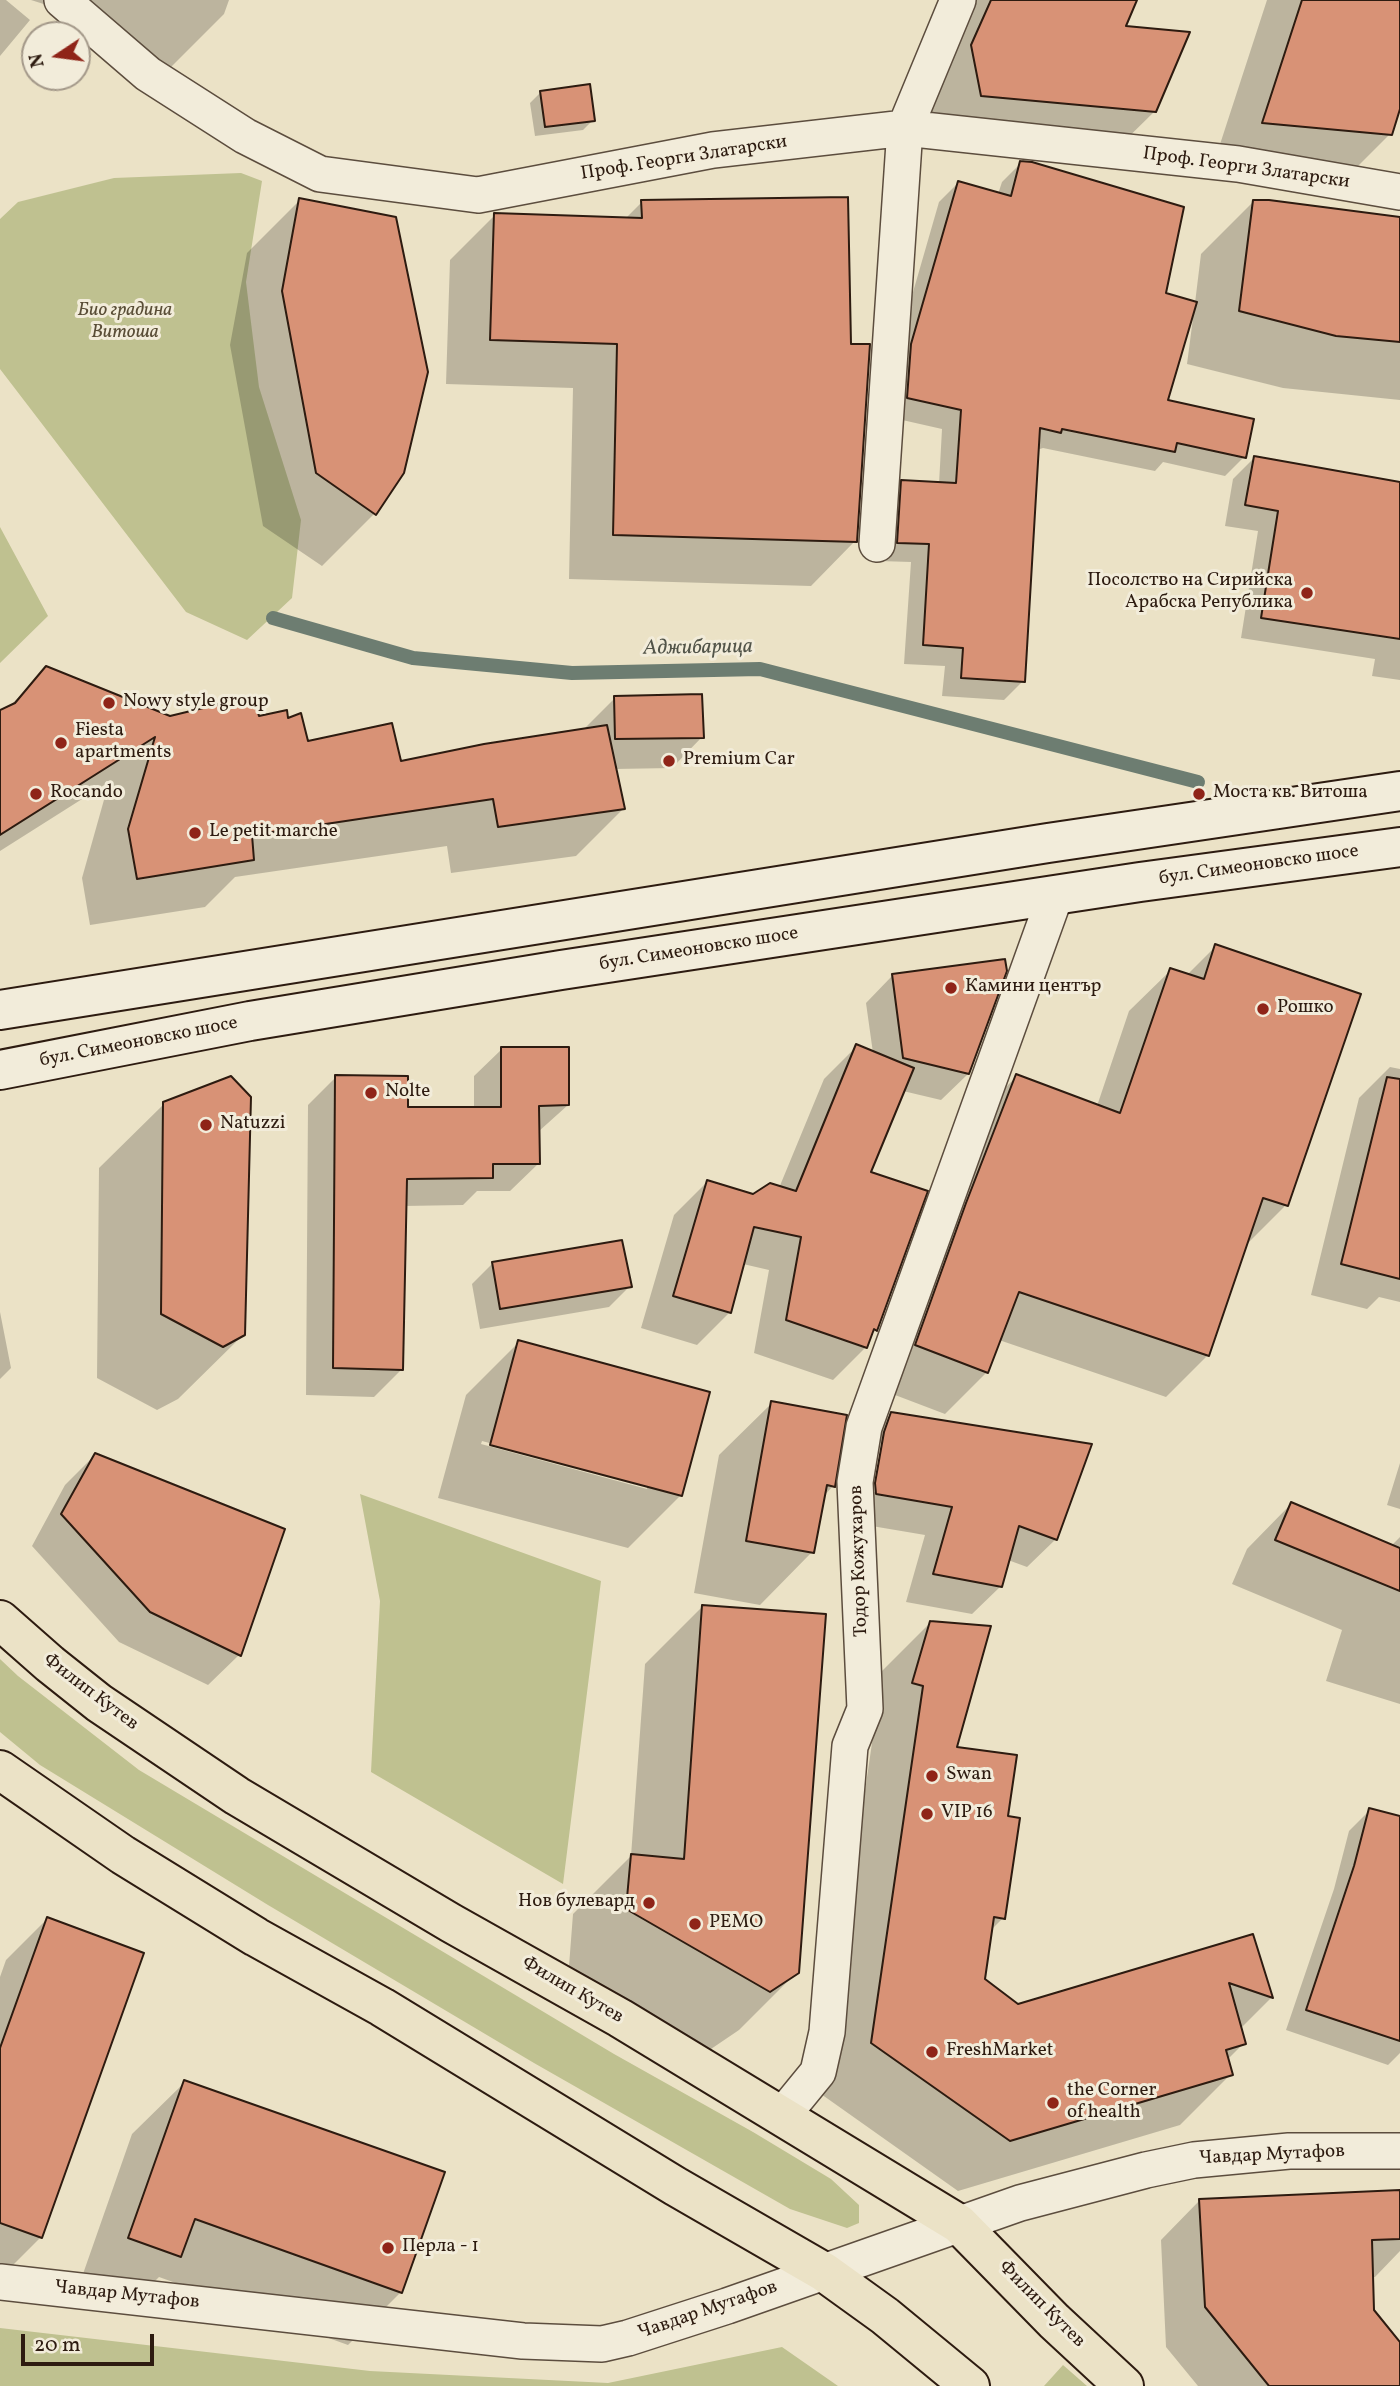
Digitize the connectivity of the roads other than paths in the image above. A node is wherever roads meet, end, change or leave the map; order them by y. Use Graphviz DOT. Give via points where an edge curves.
graph roads {
  1 [pos="62,0"];
  2 [pos="958,0"];
  3 [pos="905,128"];
  4 [pos="1400,192"];
  5 [pos="877,544"];
  6 [pos="1400,791"];
  7 [pos="1400,847"];
  8 [pos="1055,896"];
  9 [pos="0,1010"];
  10 [pos="0,1070"];
  11 [pos="0,1620"];
  12 [pos="0,1770"];
  13 [pos="782,2116"];
  14 [pos="1400,2151"];
  15 [pos="959,2224"];
  16 [pos="824,2272"];
  17 [pos="0,2283"];
  18 [pos="970,2386"];
  19 [pos="1124,2386"];
  1 -- 3 [label="street, Проф. Георги Златарски" via="148,74 246,136 320,174 478,195 713,150"];
  2 -- 3 [label="street"];
  3 -- 4 [label="street, Проф. Георги Златарски" via="1238,164"];
  3 -- 5 [label="street"];
  6 -- 9 [label="main road"];
  7 -- 8 [label="main road, бул. Симеоновско шосе"];
  8 -- 10 [label="main road, бул. Симеоновско шосе" via="277,1016"];
  8 -- 13 [label="street, Тодор Кожухаров" via="864,1427 856,1482 865,1709 850,1746 827,2032 818,2072"];
  11 -- 13 [label="main road, Филип Кутев" via="99,1703 237,1796"];
  12 -- 16 [label="main road" via="167,1883"];
  13 -- 15 [label="main road, Филип Кутев"];
  14 -- 15 [label="street, Чавдар Мутафов" via="1289,2151 1194,2160 1069,2189"];
  15 -- 16 [label="street, Чавдар Мутафов"];
  15 -- 19 [label="main road, Филип Кутев"];
  16 -- 17 [label="street, Чавдар Мутафов" via="602,2344 523,2341"];
  16 -- 18 [label="main road"];
}
